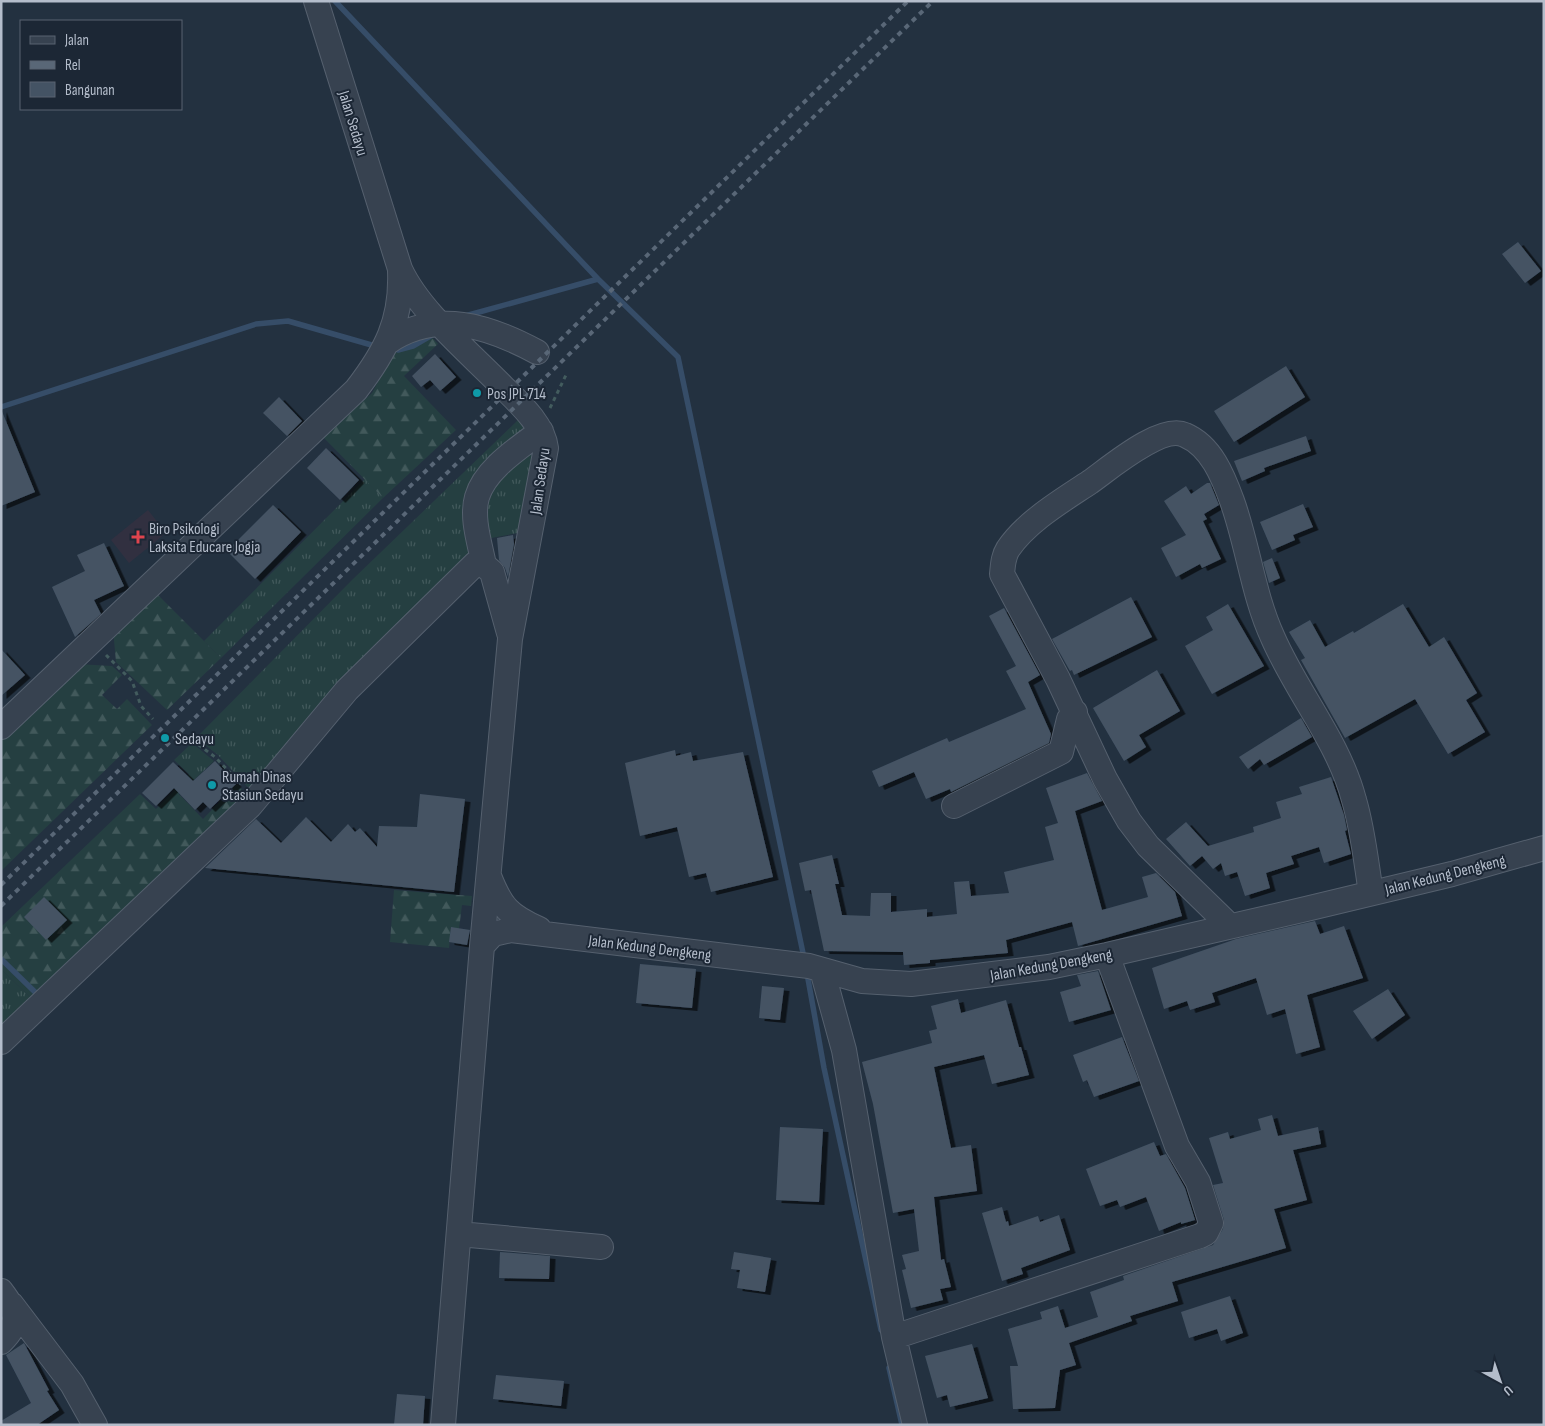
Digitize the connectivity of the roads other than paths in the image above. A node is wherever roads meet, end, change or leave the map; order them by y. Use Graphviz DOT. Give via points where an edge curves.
graph roads {
  1 [pos="316,1"];
  2 [pos="400,269"];
  3 [pos="440,323"];
  4 [pos="388,342"];
  5 [pos="537,352"];
  6 [pos="541,432"];
  7 [pos="484,565"];
  8 [pos="510,639"];
  9 [pos="1074,712"];
  10 [pos="1,727"];
  11 [pos="954,806"];
  12 [pos="1544,848"];
  13 [pos="489,875"];
  14 [pos="1371,893"];
  15 [pos="1230,926"];
  16 [pos="550,934"];
  17 [pos="482,946"];
  18 [pos="1107,955"];
  19 [pos="822,970"];
  20 [pos="1,1042"];
  21 [pos="459,1234"];
  22 [pos="601,1247"];
  23 [pos="7,1298"];
  24 [pos="894,1337"];
  25 [pos="1,1342"];
  26 [pos="95,1425"];
  27 [pos="443,1425"];
  28 [pos="915,1425"];
  1 -- 2 [label="street, Jalan Sedayu"];
  2 -- 3 [label="street, Jalan Sedayu" via="411,290"];
  2 -- 4 [label="street" via="399,310"];
  3 -- 4 [label="street" via="413,328"];
  3 -- 5 [label="street" via="497,334"];
  3 -- 6 [label="street, Jalan Sedayu" via="514,398"];
  4 -- 10 [label="street" via="356,390"];
  6 -- 7 [label="street" via="500,465 477,496 477,532"];
  6 -- 8 [label="street, Jalan Sedayu" via="546,448 545,464"];
  7 -- 8 [label="street" via="496,582"];
  7 -- 20 [label="street" via="475,564 466,571 347,690 255,799"];
  8 -- 13 [label="street, Jalan Sedayu"];
  9 -- 11 [label="street" via="1069,719 1061,752"];
  9 -- 14 [label="street" via="1002,574 1003,561 1008,549 1026,529 1071,494 1158,436 1183,434 1200,443 1222,475 1270,630 1287,669 1335,752 1354,799"];
  9 -- 15 [label="street" via="1105,779 1139,834"];
  12 -- 14 [label="street, Jalan Kedung Dengkeng"];
  13 -- 16 [label="street" via="507,911"];
  13 -- 17 [label="street, Jalan Sedayu"];
  14 -- 15 [label="street, Jalan Kedung Dengkeng"];
  15 -- 18 [label="street, Jalan Kedung Dengkeng"];
  16 -- 17 [label="street" via="501,931 486,939"];
  16 -- 19 [label="street, Jalan Kedung Dengkeng"];
  17 -- 21 [label="street, Jalan Sedayu"];
  18 -- 19 [label="street, Jalan Kedung Dengkeng" via="1049,967 911,984 862,981"];
  18 -- 24 [label="street" via="1177,1146 1198,1182 1210,1228 1200,1236"];
  19 -- 24 [label="street" via="844,1050"];
  21 -- 22 [label="street"];
  21 -- 27 [label="street, Jalan Sedayu"];
  23 -- 25 [label="street" via="16,1320 12,1332"];
  23 -- 26 [label="street" via="72,1384"];
  24 -- 28 [label="street"];
}
